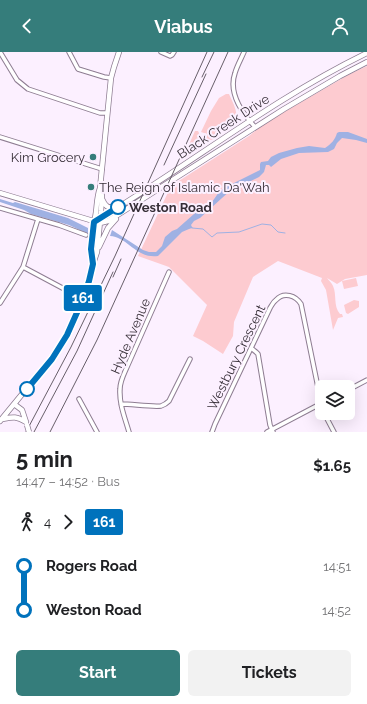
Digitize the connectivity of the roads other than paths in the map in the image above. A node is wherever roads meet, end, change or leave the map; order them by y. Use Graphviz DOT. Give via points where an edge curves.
graph roads {
  1 [pos="0,52"];
  2 [pos="69,52"];
  3 [pos="119,52"];
  4 [pos="161,52"];
  5 [pos="244,52"];
  6 [pos="367,53"];
  7 [pos="173,54"];
  8 [pos="367,62"];
  9 [pos="111,78"];
  10 [pos="108,113"];
  11 [pos="249,121"];
  12 [pos="255,127"];
  13 [pos="0,138"];
  14 [pos="102,169"];
  15 [pos="100,188"];
  16 [pos="0,193"];
  17 [pos="102,196"];
  18 [pos="121,205"];
  19 [pos="0,208"];
  20 [pos="124,211"];
  21 [pos="38,219"];
  22 [pos="98,220"];
  23 [pos="86,235"];
  24 [pos="97,252"];
  25 [pos="93,264"];
  26 [pos="23,268"];
  27 [pos="169,272"];
  28 [pos="83,299"];
  29 [pos="0,303"];
  30 [pos="251,348"];
  31 [pos="190,359"];
  32 [pos="317,380"];
  33 [pos="367,380"];
  34 [pos="355,386"];
  35 [pos="79,400"];
  36 [pos="14,404"];
  37 [pos="121,404"];
  38 [pos="315,409"];
  39 [pos="1,420"];
  40 [pos="328,420"];
  41 [pos="26,424"];
  42 [pos="272,431"];
  43 [pos="29,432"];
  44 [pos="97,432"];
  45 [pos="129,432"];
  46 [pos="212,432"];
  47 [pos="267,432"];
  48 [pos="334,432"];
  1 -- 10 [label="street" via="17,80 28,89 100,113"];
  2 -- 9 [label="street" via="78,69"];
  3 -- 9 [label="main road"];
  4 -- 7 [label="street"];
  5 -- 11 [label="street" via="235,73 233,90"];
  6 -- 11 [label="main road, Black Creek Drive"];
  8 -- 12 [label="main road, Black Creek Drive"];
  9 -- 10 [label="main road"];
  10 -- 14 [label="main road"];
  11 -- 12 [label="street"];
  11 -- 18 [label="main road, Black Creek Drive"];
  12 -- 20 [label="main road, Black Creek Drive"];
  13 -- 14 [label="street"];
  14 -- 15 [label="main road"];
  15 -- 17 [label="main road"];
  15 -- 22 [label="main road" via="97,195"];
  16 -- 22 [label="main road"];
  17 -- 18 [label="main road" via="102,200 109,208"];
  17 -- 22 [label="main road"];
  18 -- 22 [label="main road, Black Creek Drive"];
  19 -- 21 [label="street"];
  20 -- 22 [label="main road, Black Creek Drive" via="108,221"];
  20 -- 24 [label="main road" via="108,228"];
  21 -- 23 [label="street"];
  21 -- 26 [label="street"];
  22 -- 24 [label="main road"];
  22 -- 25 [label="main road" via="91,249"];
  24 -- 25 [label="main road"];
  25 -- 28 [label="main road"];
  26 -- 28 [label="street"];
  26 -- 29 [label="street"];
  27 -- 37 [label="street, Hyde Avenue" via="121,382"];
  28 -- 36 [label="main road" via="67,335 52,359"];
  30 -- 32 [label="street, Westbury Crescent" via="272,304 277,298 291,296 302,306"];
  30 -- 42 [label="street" via="258,354"];
  30 -- 46 [label="street, Westbury Crescent"];
  31 -- 37 [label="street" via="169,401 165,404"];
  33 -- 34 [label="street"];
  35 -- 44 [label="street"];
  36 -- 39 [label="main road"];
  36 -- 41 [label="main road" via="22,410"];
  37 -- 45 [label="street, Hyde Avenue"];
  38 -- 42 [label="street"];
  39 -- 41 [label="main road" via="19,417"];
  40 -- 48 [label="street"];
  41 -- 43 [label="main road, bridge"];
  42 -- 47 [label="street"];
}
